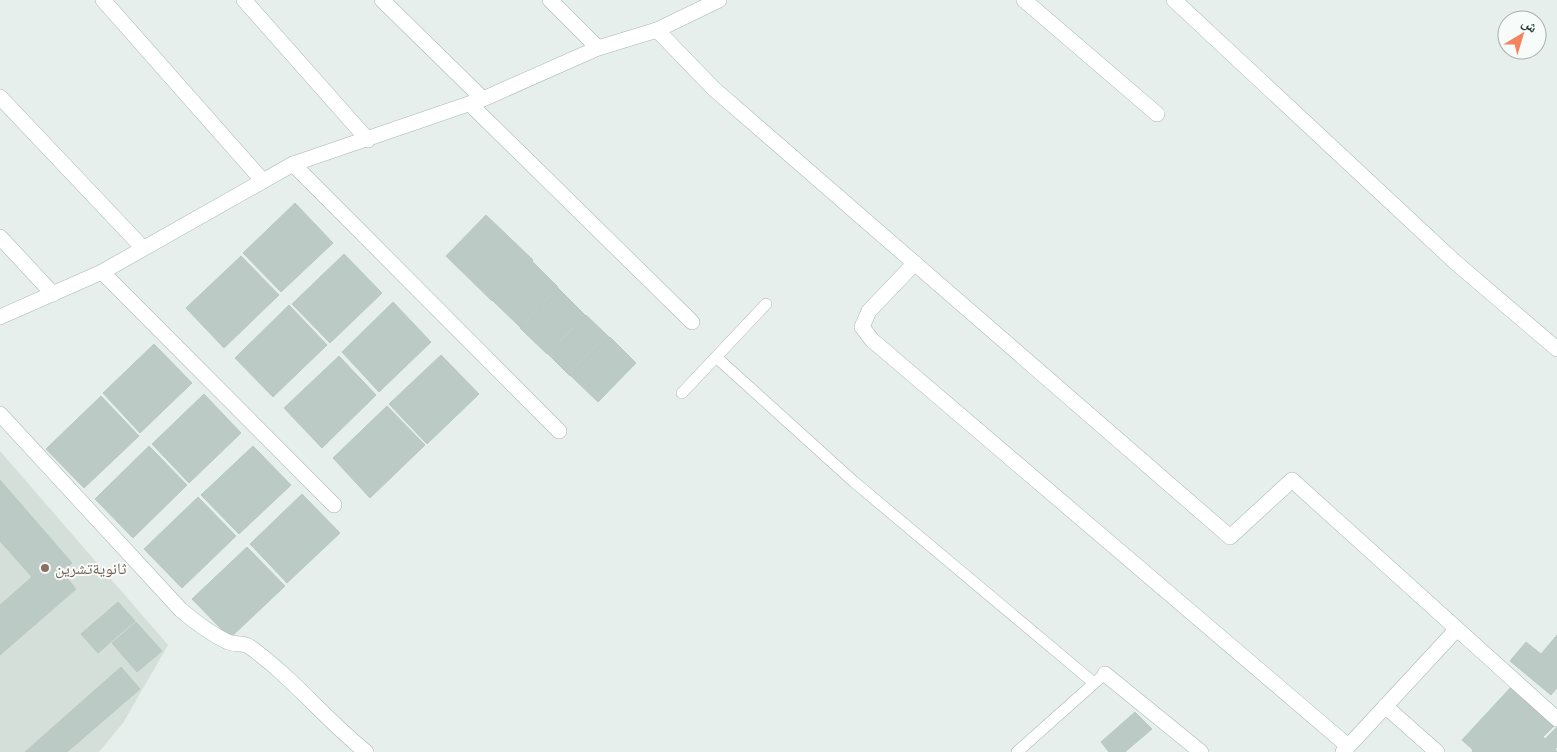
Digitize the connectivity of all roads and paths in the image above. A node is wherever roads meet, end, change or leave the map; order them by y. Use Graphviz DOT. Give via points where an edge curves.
graph roads {
  1 [pos="103,0"];
  2 [pos="244,0"];
  3 [pos="382,0"];
  4 [pos="550,0"];
  5 [pos="719,0"];
  6 [pos="1024,0"];
  7 [pos="1174,0"];
  8 [pos="657,30"];
  9 [pos="598,48"];
  10 [pos="0,97"];
  11 [pos="476,102"];
  12 [pos="1157,114"];
  13 [pos="368,140"];
  14 [pos="293,164"];
  15 [pos="263,181"];
  16 [pos="0,237"];
  17 [pos="143,248"];
  18 [pos="915,263"];
  19 [pos="102,272"];
  20 [pos="53,294"];
  21 [pos="766,304"];
  22 [pos="0,317"];
  23 [pos="692,322"];
  24 [pos="1557,350"];
  25 [pos="716,357"];
  26 [pos="682,393"];
  27 [pos="0,414"];
  28 [pos="559,431"];
  29 [pos="334,505"];
  30 [pos="1457,629"];
  31 [pos="1100,678"];
  32 [pos="1385,706"];
  33 [pos="1557,719"];
  34 [pos="1346,749"];
  35 [pos="366,752"];
  36 [pos="1017,752"];
  37 [pos="1201,752"];
  38 [pos="1437,752"];
  1 -- 15 [label="street"];
  2 -- 13 [label="street"];
  3 -- 11 [label="street"];
  4 -- 9 [label="street"];
  5 -- 8 [label="street"];
  6 -- 12 [label="street"];
  7 -- 24 [label="street" via="1455,262"];
  8 -- 9 [label="street"];
  8 -- 18 [label="street" via="714,89"];
  9 -- 11 [label="street"];
  10 -- 17 [label="street"];
  11 -- 13 [label="street"];
  11 -- 23 [label="street"];
  13 -- 14 [label="street"];
  14 -- 15 [label="street"];
  14 -- 28 [label="street"];
  15 -- 17 [label="street"];
  16 -- 20 [label="street"];
  17 -- 19 [label="street"];
  18 -- 30 [label="street" via="1230,537 1292,480"];
  18 -- 34 [label="street" via="869,311 862,327 872,340"];
  19 -- 20 [label="street"];
  19 -- 29 [label="street"];
  20 -- 22 [label="street"];
  21 -- 25 [label="lane"];
  25 -- 26 [label="lane"];
  25 -- 31 [label="lane" via="852,481"];
  27 -- 35 [label="street" via="181,610 230,643 248,645"];
  30 -- 32 [label="street"];
  30 -- 33 [label="street"];
  31 -- 36 [label="lane"];
  31 -- 37 [label="street"];
  32 -- 34 [label="street"];
  32 -- 38 [label="street"];
}
